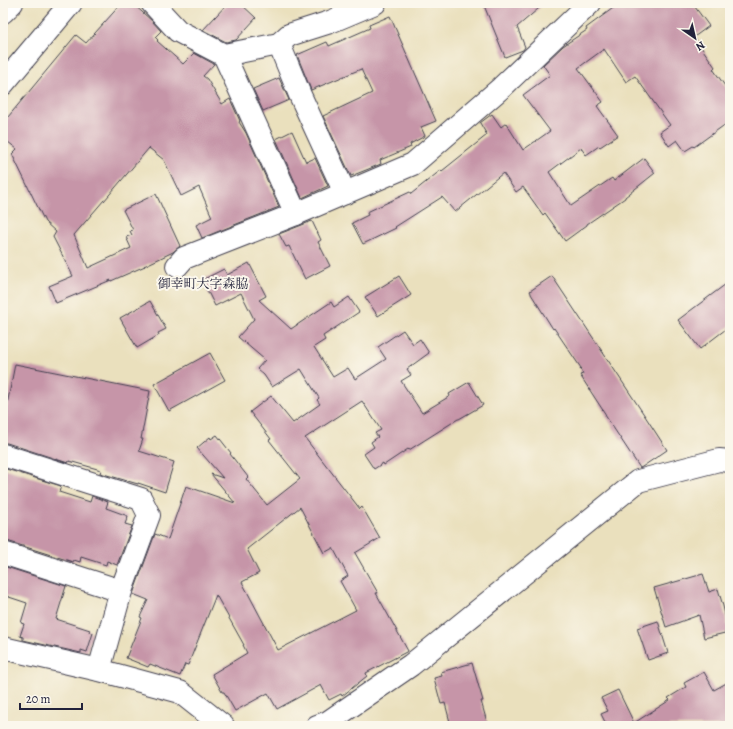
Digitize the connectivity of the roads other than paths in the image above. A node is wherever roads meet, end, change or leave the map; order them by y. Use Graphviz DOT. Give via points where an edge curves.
graph roads {
  1 [pos="12,3"];
  2 [pos="71,3"];
  3 [pos="152,3"];
  4 [pos="375,3"];
  5 [pos="590,3"];
  6 [pos="3,12"];
  7 [pos="279,44"];
  8 [pos="224,55"];
  9 [pos="3,84"];
  10 [pos="345,193"];
  11 [pos="296,214"];
  12 [pos="177,266"];
  13 [pos="3,455"];
  14 [pos="730,461"];
  15 [pos="3,553"];
  16 [pos="121,591"];
  17 [pos="3,648"];
  18 [pos="99,670"];
  19 [pos="223,726"];
  20 [pos="317,726"];
  1 -- 6 [label="street"];
  2 -- 9 [label="street"];
  3 -- 8 [label="street" via="178,31"];
  4 -- 7 [label="street" via="330,22 289,35"];
  5 -- 10 [label="street" via="501,88 413,164"];
  7 -- 8 [label="street"];
  7 -- 10 [label="street"];
  8 -- 11 [label="street"];
  10 -- 11 [label="street"];
  11 -- 12 [label="street" via="184,258"];
  13 -- 16 [label="street" via="141,499 149,515"];
  14 -- 20 [label="street" via="719,460 638,481 411,665 328,722"];
  15 -- 16 [label="street"];
  16 -- 18 [label="street"];
  17 -- 18 [label="street"];
  18 -- 19 [label="street" via="180,692"];
}
